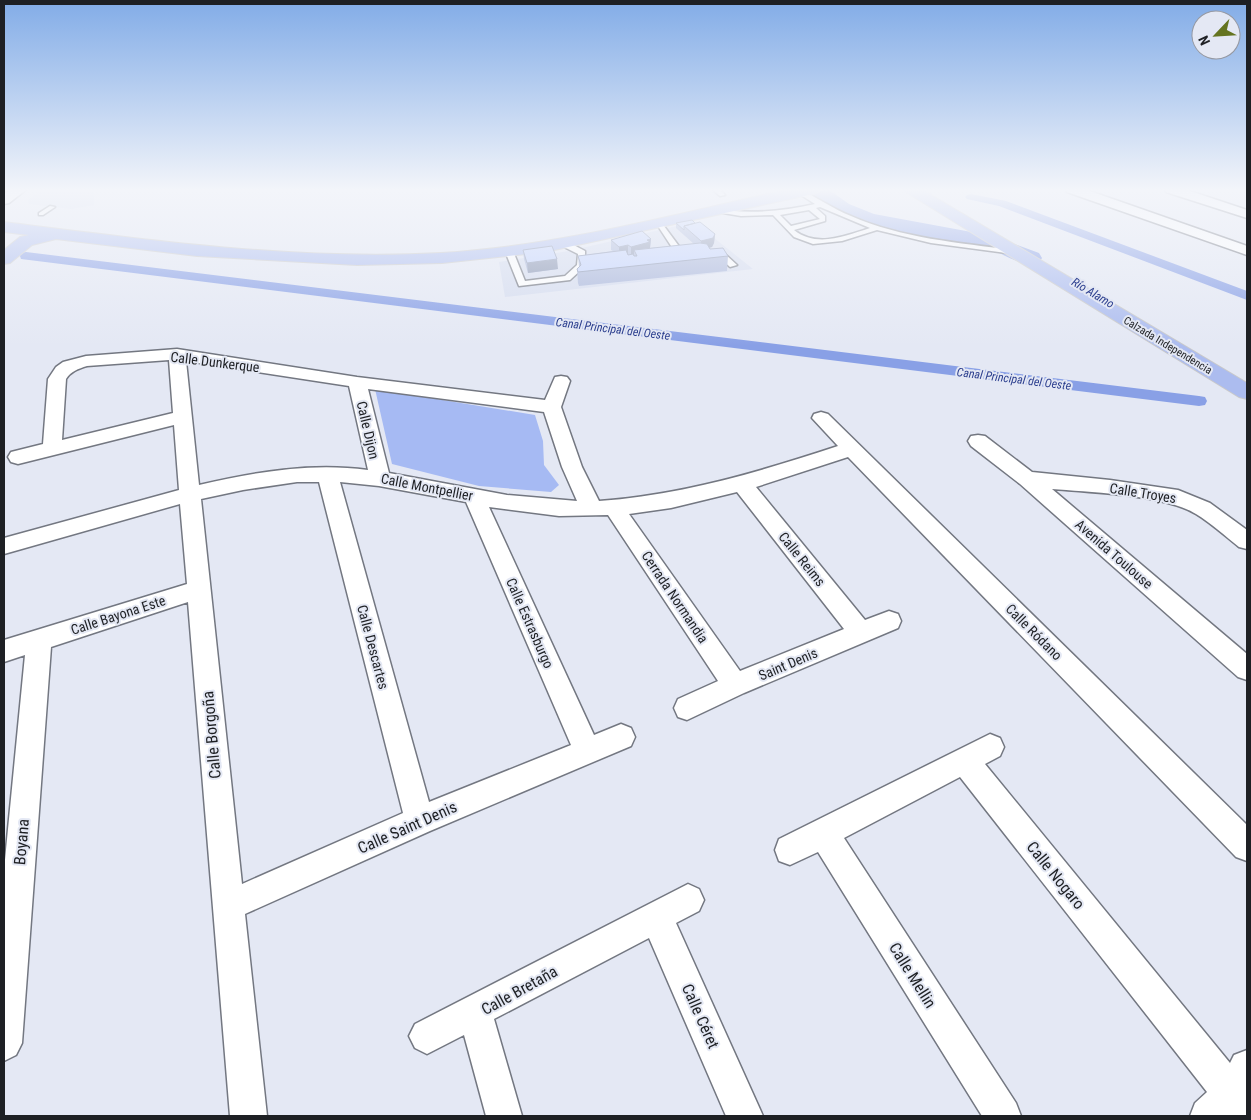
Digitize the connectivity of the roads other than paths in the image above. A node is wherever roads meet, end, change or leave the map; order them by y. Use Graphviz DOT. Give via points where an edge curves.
graph roads {
  1 [pos="26,241"];
  2 [pos="116,241"];
  3 [pos="287,241"];
  4 [pos="516,241"];
  5 [pos="571,241"];
  6 [pos="672,241"];
  7 [pos="937,241"];
  8 [pos="995,241"];
  9 [pos="1023,241"];
  10 [pos="1219,241"];
  11 [pos="563,243"];
  12 [pos="439,250"];
  13 [pos="509,251"];
  14 [pos="1247,251"];
  15 [pos="1013,252"];
  16 [pos="680,253"];
  17 [pos="689,253"];
  18 [pos="707,253"];
  19 [pos="670,254"];
  20 [pos="4,259"];
  21 [pos="599,264"];
  22 [pos="733,265"];
  23 [pos="581,266"];
  24 [pos="176,354"];
  25 [pos="1247,373"];
  26 [pos="357,382"];
  27 [pos="561,382"];
  28 [pos="1247,392"];
  29 [pos="552,407"];
  30 [pos="182,417"];
  31 [pos="821,418"];
  32 [pos="978,441"];
  33 [pos="52,449"];
  34 [pos="851,449"];
  35 [pos="18,457"];
  36 [pos="327,473"];
  37 [pos="380,478"];
  38 [pos="1027,479"];
  39 [pos="743,485"];
  40 [pos="189,494"];
  41 [pos="474,497"];
  42 [pos="603,509"];
  43 [pos="1247,541"];
  44 [pos="4,546"];
  45 [pos="198,590"];
  46 [pos="890,622"];
  47 [pos="861,633"];
  48 [pos="39,641"];
  49 [pos="4,651"];
  50 [pos="1247,669"];
  51 [pos="735,686"];
  52 [pos="687,708"];
  53 [pos="621,736"];
  54 [pos="587,750"];
  55 [pos="420,821"];
  56 [pos="823,834"];
  57 [pos="1247,846"];
  58 [pos="790,850"];
  59 [pos="688,900"];
  60 [pos="227,906"];
  61 [pos="656,916"];
  62 [pos="475,1013"];
  63 [pos="427,1036"];
  64 [pos="4,1043"];
  65 [pos="1234,1098"];
  66 [pos="248,1116"];
  67 [pos="504,1116"];
  68 [pos="745,1116"];
  69 [pos="1003,1116"];
  1 -- 20 [label="main road"];
  2 -- 12 [label="main road" via="197,251 356,260"];
  3 -- 12 [label="main road"];
  4 -- 12 [label="main road"];
  5 -- 11 [label="main road"];
  6 -- 16 [label="lane"];
  7 -- 15 [label="lane"];
  8 -- 15 [label="main road, Calzada Independencia"];
  9 -- 25 [label="main road, Calzada Independencia"];
  10 -- 14 [label="street"];
  11 -- 13 [label="main road"];
  11 -- 23 [label="lane" via="582,253"];
  12 -- 13 [label="main road"];
  13 -- 23 [label="lane" via="522,284 567,278"];
  15 -- 28 [label="main road, Calzada Independencia"];
  16 -- 17 [label="lane"];
  16 -- 19 [label="lane"];
  18 -- 22 [label="lane" via="722,256"];
  21 -- 23 [label="lane"];
  24 -- 26 [label="street, Calle Dunkerque"];
  24 -- 30 [label="street, Calle Borgoña"];
  24 -- 33 [label="street, Calle Dunkerque" via="86,361 69,366 57,379"];
  26 -- 29 [label="street, Calle Dunkerque"];
  26 -- 37 [label="street, Calle Dijon"];
  27 -- 29 [label="street"];
  29 -- 42 [label="street, Cerrada Normandia" via="565,450"];
  30 -- 33 [label="street"];
  30 -- 40 [label="street, Calle Borgoña"];
  31 -- 34 [label="street, Calle Ródano"];
  32 -- 38 [label="street, Avenida Toulouse"];
  33 -- 35 [label="street"];
  34 -- 39 [label="street, Calle Montpellier"];
  34 -- 57 [label="street, Calle Ródano"];
  36 -- 37 [label="street, Calle Montpellier"];
  36 -- 40 [label="street, Calle Montpellier" via="235,483"];
  36 -- 55 [label="street, Calle Descartes"];
  37 -- 41 [label="street, Calle Montpellier"];
  38 -- 43 [label="street, Calle Troyes" via="1178,497 1203,508"];
  38 -- 50 [label="street, Avenida Toulouse"];
  39 -- 42 [label="street, Calle Montpellier" via="681,500"];
  39 -- 47 [label="street, Calle Reims"];
  40 -- 44 [label="street, Calle Montpellier"];
  40 -- 45 [label="street, Calle Borgoña"];
  41 -- 42 [label="street, Calle Montpellier" via="534,506"];
  41 -- 54 [label="street, Calle Estrasburgo"];
  42 -- 51 [label="street, Cerrada Normandia"];
  45 -- 48 [label="street, Calle Bayona Este"];
  45 -- 60 [label="street, Calle Borgoña"];
  46 -- 47 [label="street, Saint Denis"];
  47 -- 51 [label="street, Saint Denis"];
  48 -- 49 [label="street, Calle Bayona Este"];
  48 -- 64 [label="street, Boyana"];
  51 -- 52 [label="street, Saint Denis"];
  53 -- 54 [label="street, Calle Saint Denis"];
  54 -- 55 [label="street, Calle Saint Denis"];
  55 -- 60 [label="street, Calle Saint Denis"];
  56 -- 58 [label="street, Calle Nogaro"];
  56 -- 65 [label="street, Calle Nogaro" via="977,754"];
  56 -- 69 [label="street, Calle Mellin"];
  59 -- 61 [label="street, Calle Bretaña"];
  60 -- 66 [label="street, Calle Borgoña"];
  61 -- 62 [label="street, Calle Bretaña"];
  61 -- 68 [label="street, Calle Céret"];
  62 -- 63 [label="street"];
  62 -- 67 [label="street, Calle Bretaña"];
}
